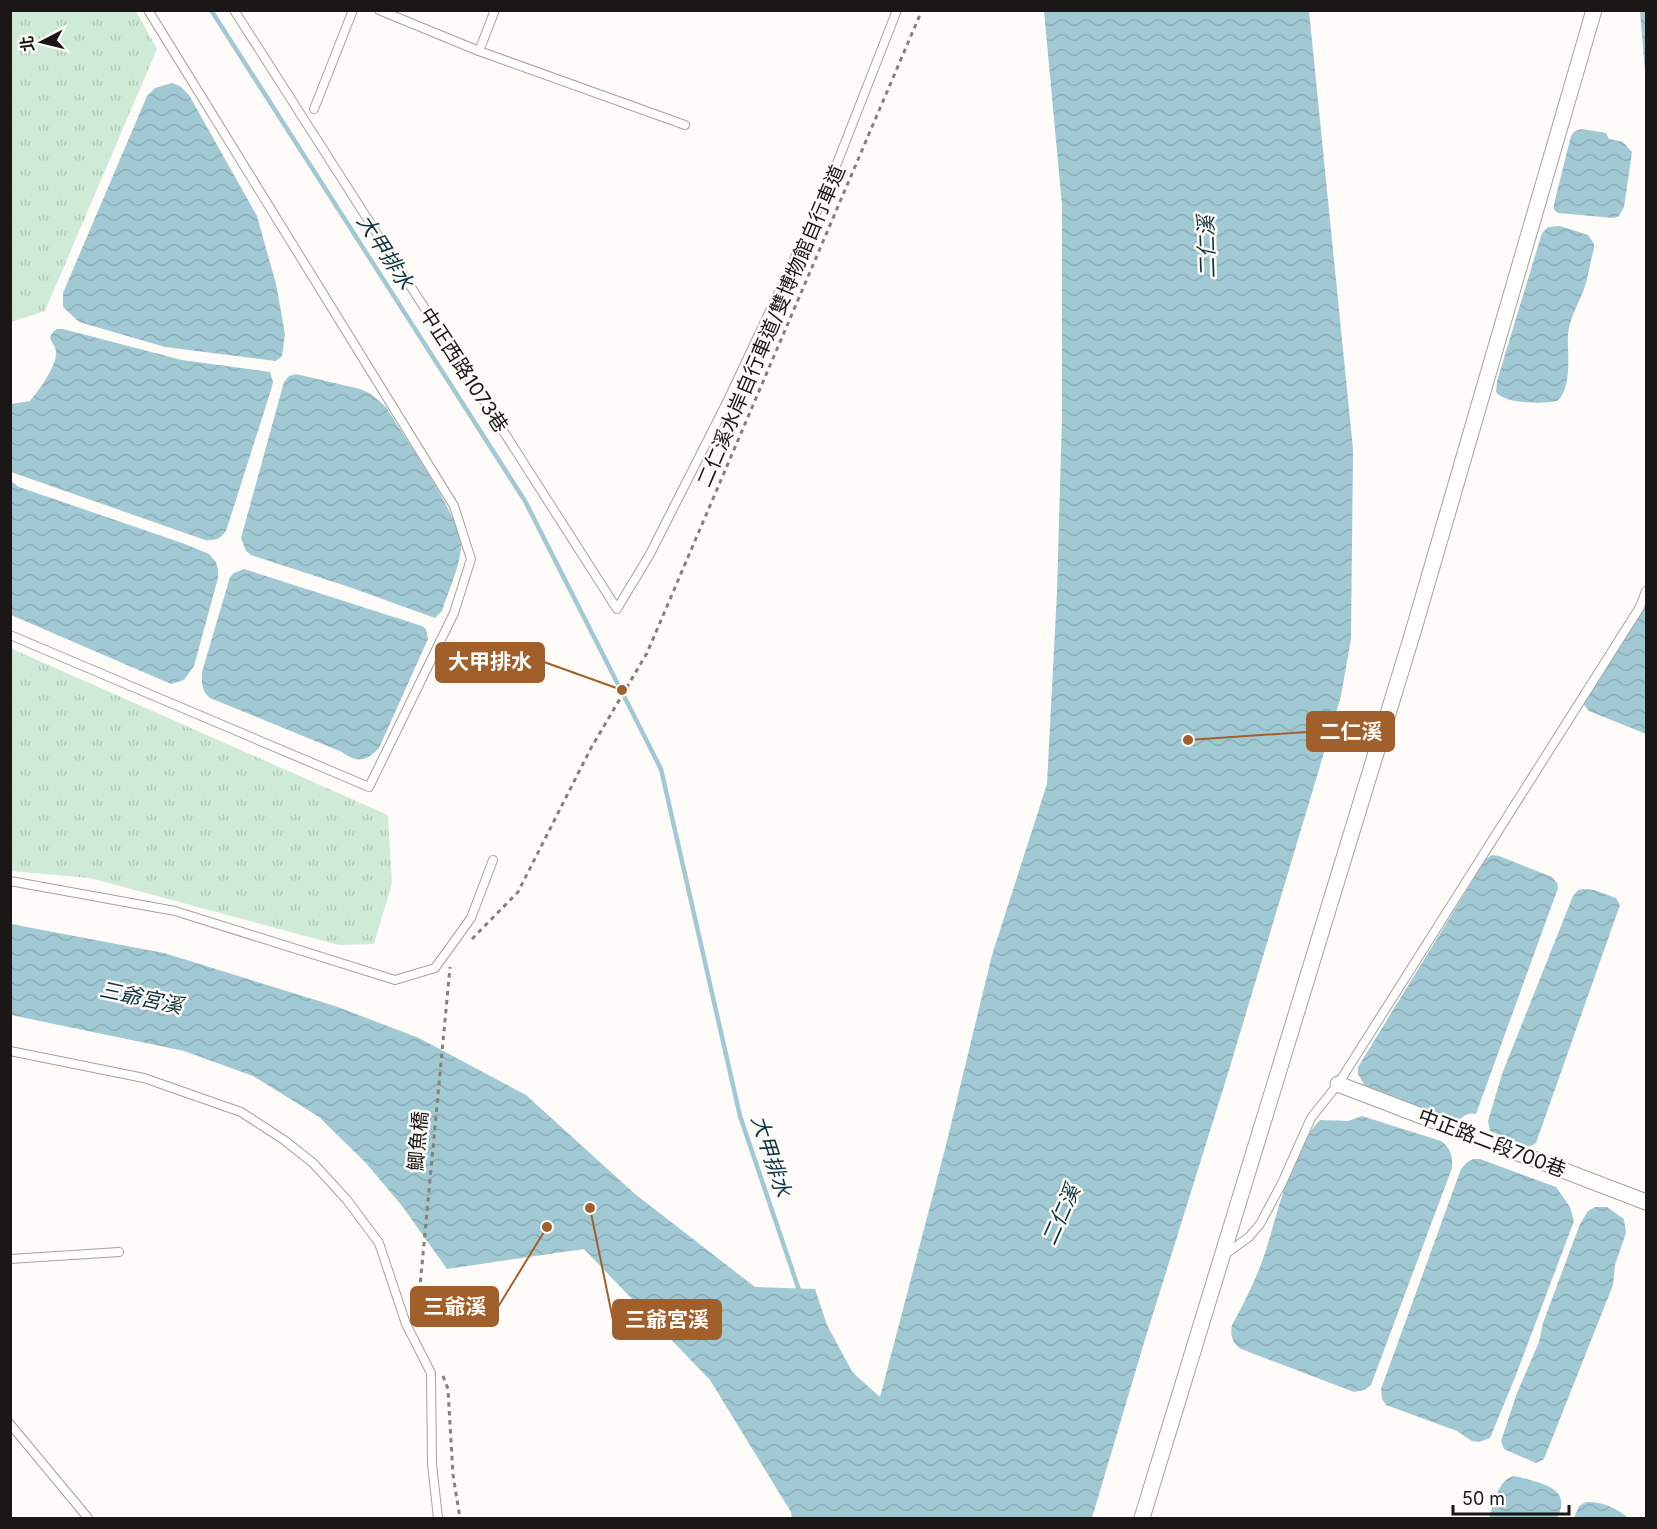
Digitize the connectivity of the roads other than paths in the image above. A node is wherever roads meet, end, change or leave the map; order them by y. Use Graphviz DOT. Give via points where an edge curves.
graph roads {
  1 [pos="148,10"];
  2 [pos="234,10"];
  3 [pos="353,10"];
  4 [pos="379,10"];
  5 [pos="495,10"];
  6 [pos="897,10"];
  7 [pos="1594,10"];
  8 [pos="479,51"];
  9 [pos="314,109"];
  10 [pos="685,125"];
  11 [pos="1647,591"];
  12 [pos="10,635"];
  13 [pos="493,860"];
  14 [pos="10,881"];
  15 [pos="10,1051"];
  16 [pos="1338,1084"];
  17 [pos="1647,1202"];
  18 [pos="119,1252"];
  19 [pos="1222,1256"];
  20 [pos="10,1259"];
  21 [pos="10,1424"];
  22 [pos="88,1518"];
  23 [pos="438,1518"];
  24 [pos="1142,1518"];
  1 -- 12 [label="lane" via="454,506 471,559 454,613 369,787"];
  2 -- 6 [label="lane, 中正西路1073巷" via="616,609 650,554 697,462 815,214"];
  3 -- 9 [label="lane"];
  4 -- 8 [label="lane"];
  5 -- 8 [label="lane"];
  7 -- 19 [label="street" via="1413,632"];
  8 -- 10 [label="lane"];
  11 -- 16 [label="lane" via="1640,608"];
  13 -- 14 [label="lane" via="471,918 435,968 395,980 176,911"];
  15 -- 23 [label="lane" via="144,1078 241,1112 313,1163 347,1200 379,1243 406,1324 431,1373 432,1464"];
  16 -- 17 [label="street, 中正路二段700巷"];
  16 -- 19 [label="lane" via="1311,1118 1260,1224"];
  18 -- 20 [label="lane"];
  19 -- 24 [label="street"];
  21 -- 22 [label="lane"];
}
